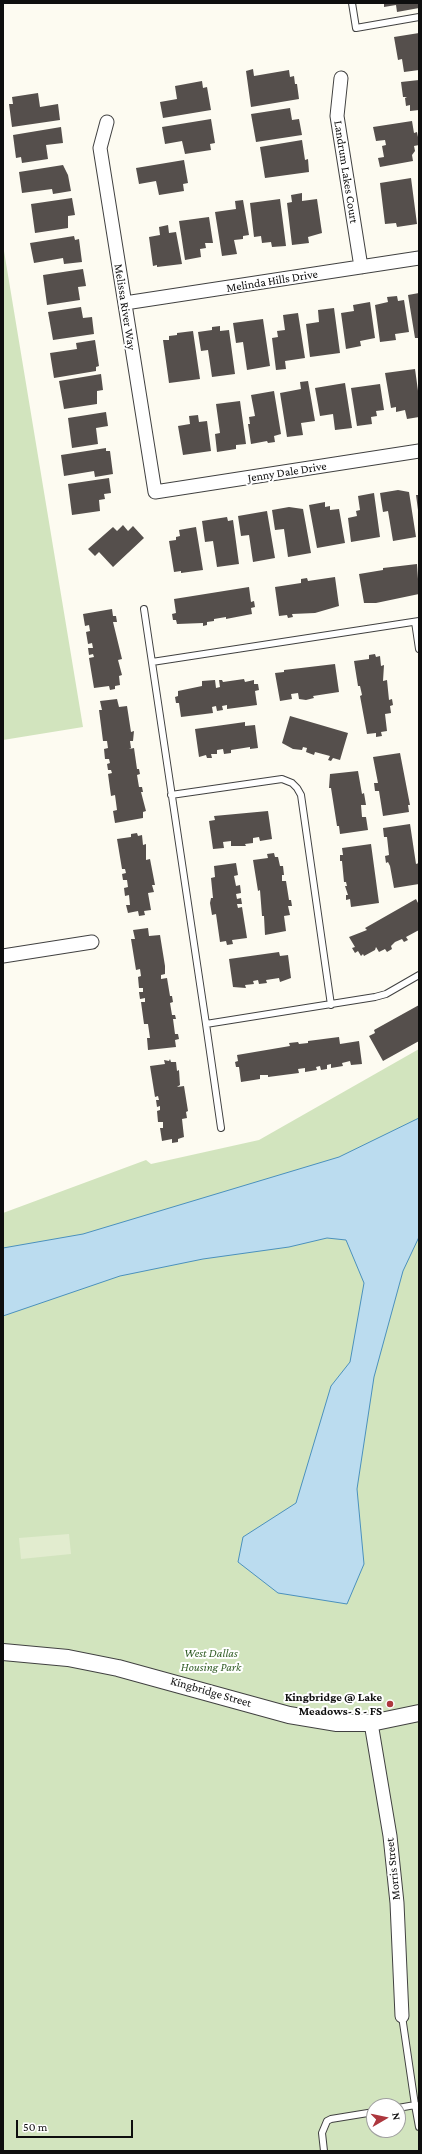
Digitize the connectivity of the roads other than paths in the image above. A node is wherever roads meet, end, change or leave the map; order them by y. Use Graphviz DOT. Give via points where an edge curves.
graph roads {
  1 [pos="352,3"];
  2 [pos="419,16"];
  3 [pos="342,78"];
  4 [pos="107,122"];
  5 [pos="419,258"];
  6 [pos="361,267"];
  7 [pos="125,304"];
  8 [pos="419,451"];
  9 [pos="154,492"];
  10 [pos="144,609"];
  11 [pos="417,622"];
  12 [pos="419,649"];
  13 [pos="152,662"];
  14 [pos="171,795"];
  15 [pos="92,942"];
  16 [pos="3,956"];
  17 [pos="419,975"];
  18 [pos="331,1005"];
  19 [pos="206,1024"];
  20 [pos="221,1128"];
  21 [pos="3,1652"];
  22 [pos="419,1713"];
  23 [pos="371,1723"];
  24 [pos="402,2016"];
  25 [pos="417,2105"];
  26 [pos="406,2107"];
  27 [pos="366,2114"];
  28 [pos="419,2127"];
  29 [pos="324,2151"];
  1 -- 2 [label="lane" via="356,28"];
  3 -- 6 [label="street, Landrum Lakes Court" via="337,116"];
  4 -- 7 [label="street, Melissa River Way" via="100,148"];
  5 -- 6 [label="street, Melinda Hills Drive"];
  6 -- 7 [label="street, Melinda Hills Drive"];
  7 -- 9 [label="street, Melissa River Way"];
  8 -- 9 [label="street, Jenny Dale Drive"];
  10 -- 13 [label="lane"];
  11 -- 12 [label="lane"];
  11 -- 13 [label="lane"];
  13 -- 14 [label="lane"];
  14 -- 18 [label="lane" via="282,779 297,788 301,794"];
  14 -- 19 [label="lane"];
  15 -- 16 [label="street"];
  17 -- 18 [label="lane" via="386,994"];
  18 -- 19 [label="lane"];
  19 -- 20 [label="lane"];
  21 -- 23 [label="street, Kingbridge Street" via="68,1658 118,1668 289,1715 336,1723"];
  22 -- 23 [label="street, Kingbridge Street"];
  23 -- 24 [label="street, Morris Street" via="397,1903"];
  24 -- 25 [label="lane"];
  25 -- 26 [label="lane"];
  25 -- 28 [label="lane"];
  27 -- 29 [label="lane" via="327,2121 322,2133"];
}
